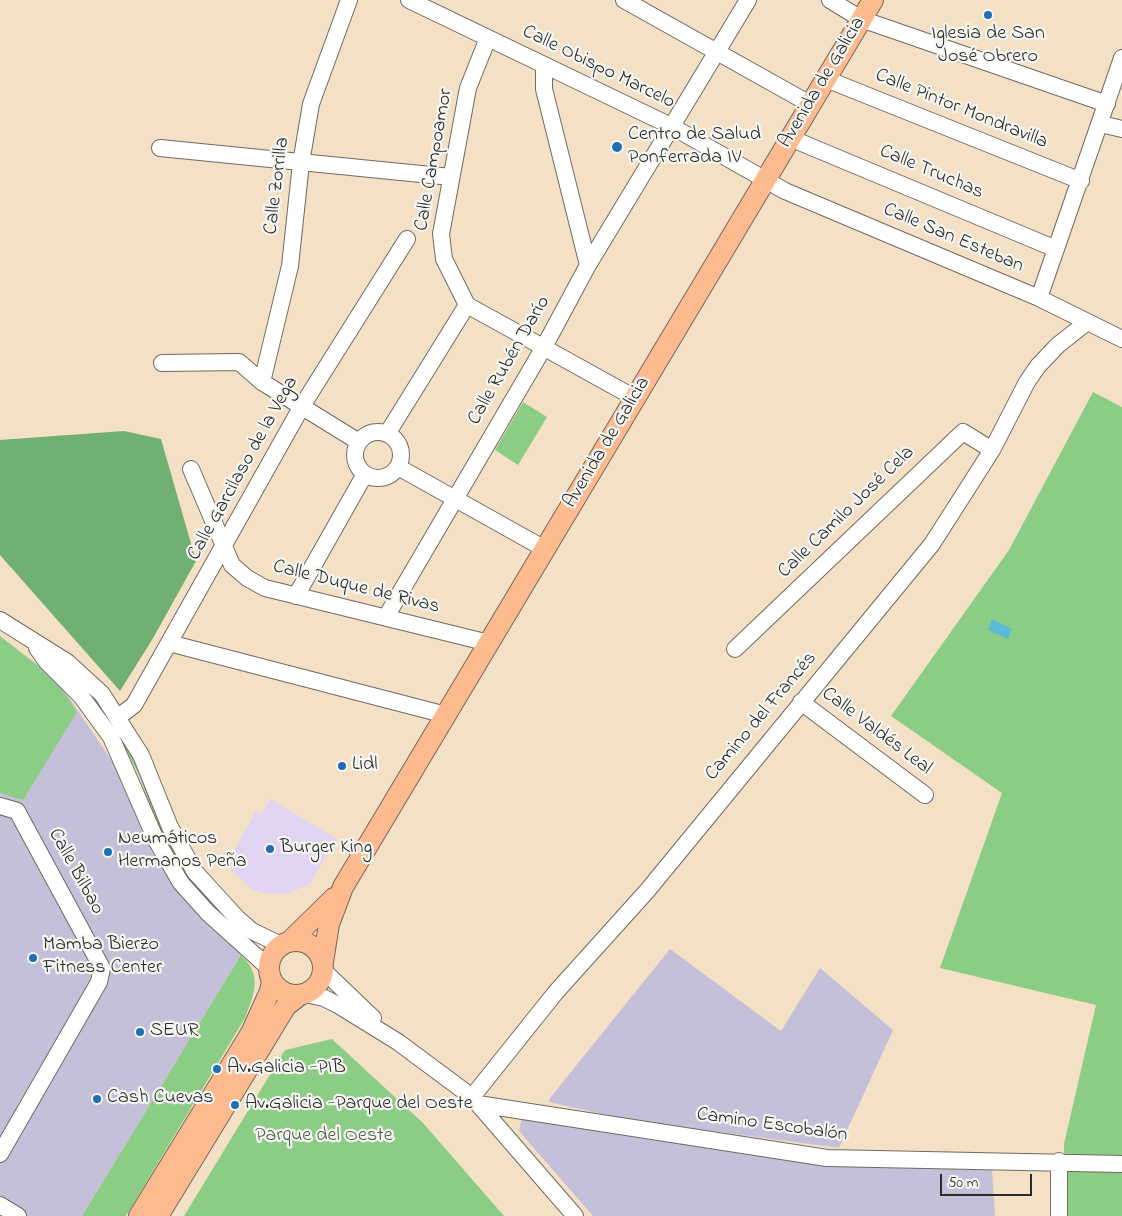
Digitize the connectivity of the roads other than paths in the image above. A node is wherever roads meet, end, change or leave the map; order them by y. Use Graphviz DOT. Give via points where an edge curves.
graph roads {
  1 [pos="349,0"];
  2 [pos="409,0"];
  3 [pos="748,0"];
  4 [pos="830,0"];
  5 [pos="873,0"];
  6 [pos="628,1"];
  7 [pos="862,19"];
  8 [pos="488,38"];
  9 [pos="716,53"];
  10 [pos="1122,58"];
  11 [pos="544,66"];
  12 [pos="826,79"];
  13 [pos="810,104"];
  14 [pos="1107,104"];
  15 [pos="1101,124"];
  16 [pos="671,126"];
  17 [pos="1122,129"];
  18 [pos="790,138"];
  19 [pos="160,148"];
  20 [pos="301,164"];
  21 [pos="451,177"];
  22 [pos="766,180"];
  23 [pos="1081,181"];
  24 [pos="407,239"];
  25 [pos="1056,248"];
  26 [pos="588,264"];
  27 [pos="1039,298"];
  28 [pos="467,305"];
  29 [pos="1060,309"];
  30 [pos="1086,323"];
  31 [pos="1122,340"];
  32 [pos="1058,345"];
  33 [pos="544,347"];
  34 [pos="162,363"];
  35 [pos="262,382"];
  36 [pos="635,398"];
  37 [pos="302,406"];
  38 [pos="387,434"];
  39 [pos="359,442"];
  40 [pos="992,450"];
  41 [pos="398,468"];
  42 [pos="192,469"];
  43 [pos="365,474"];
  44 [pos="455,500"];
  45 [pos="224,547"];
  46 [pos="545,550"];
  47 [pos="296,596"];
  48 [pos="386,617"];
  49 [pos="0,620"];
  50 [pos="31,640"];
  51 [pos="169,643"];
  52 [pos="489,643"];
  53 [pos="735,649"];
  54 [pos="801,702"];
  55 [pos="446,715"];
  56 [pos="117,718"];
  57 [pos="925,795"];
  58 [pos="0,806"];
  59 [pos="344,887"];
  60 [pos="286,943"];
  61 [pos="323,966"];
  62 [pos="271,974"];
  63 [pos="302,994"];
  64 [pos="398,1042"];
  65 [pos="475,1101"];
  66 [pos="0,1154"];
  67 [pos="1059,1161"];
  68 [pos="1122,1164"];
  69 [pos="0,1205"];
  70 [pos="18,1216"];
  71 [pos="139,1216"];
  72 [pos="158,1216"];
  73 [pos="575,1216"];
  74 [pos="1059,1216"];
  1 -- 20 [label="street, Calle Zorrilla" via="311,104"];
  2 -- 8 [label="street, Calle Obispo Marcelo"];
  3 -- 9 [label="street, Calle Rubén Darío"];
  4 -- 7 [label="street"];
  5 -- 7 [label="main road, Avenida de Galicia"];
  6 -- 9 [label="street"];
  7 -- 12 [label="main road, Avenida de Galicia"];
  7 -- 14 [label="street"];
  8 -- 11 [label="street, Calle Obispo Marcelo"];
  8 -- 21 [label="street, Calle Campoamor" via="468,88"];
  9 -- 13 [label="street"];
  9 -- 16 [label="street, Calle Rubén Darío"];
  10 -- 14 [label="street"];
  11 -- 16 [label="street, Calle Obispo Marcelo"];
  11 -- 26 [label="street" via="544,89"];
  12 -- 13 [label="main road, Avenida de Galicia"];
  12 -- 23 [label="street, Calle Pintor Mondravilla"];
  13 -- 18 [label="main road, Avenida de Galicia"];
  14 -- 15 [label="street"];
  15 -- 17 [label="street"];
  15 -- 23 [label="street"];
  16 -- 22 [label="street, Calle Obispo Marcelo"];
  16 -- 26 [label="street, Calle Rubén Darío"];
  18 -- 22 [label="main road, Avenida de Galicia"];
  18 -- 25 [label="street, Calle Truchas"];
  19 -- 20 [label="street"];
  20 -- 21 [label="street"];
  20 -- 35 [label="street, Calle Zorrilla" via="290,266"];
  21 -- 28 [label="street, Calle Campoamor" via="441,234 444,259"];
  22 -- 27 [label="street, Calle San Esteban" via="785,191"];
  22 -- 36 [label="main road, Avenida de Galicia"];
  23 -- 25 [label="street"];
  24 -- 37 [label="street, Calle Garcilaso de la Vega"];
  25 -- 27 [label="street"];
  26 -- 33 [label="street, Calle Rubén Darío"];
  27 -- 29 [label="street, Calle San Esteban"];
  28 -- 33 [label="street"];
  28 -- 38 [label="street"];
  29 -- 30 [label="street, Calle San Esteban"];
  29 -- 32 [label="street" via="1064,317"];
  30 -- 31 [label="street, Calle San Esteban"];
  30 -- 32 [label="street, Camino del Francés"];
  32 -- 40 [label="street, Camino del Francés" via="1027,382"];
  33 -- 36 [label="street"];
  33 -- 44 [label="street, Calle Rubén Darío"];
  34 -- 35 [label="street" via="239,362"];
  35 -- 37 [label="street"];
  36 -- 46 [label="main road, Avenida de Galicia"];
  37 -- 39 [label="street"];
  37 -- 45 [label="street, Calle Garcilaso de la Vega"];
  38 -- 39 [label="street" via="370,434"];
  38 -- 41 [label="street" via="398,444"];
  39 -- 43 [label="street" via="355,453 358,466"];
  40 -- 53 [label="street, Calle Camilo José Cela" via="963,432"];
  40 -- 54 [label="street, Camino del Francés" via="932,544"];
  41 -- 43 [label="street" via="382,478"];
  41 -- 44 [label="street"];
  42 -- 45 [label="street, Calle Duque de Rivas"];
  43 -- 47 [label="street"];
  44 -- 46 [label="street"];
  44 -- 48 [label="street, Calle Rubén Darío"];
  45 -- 47 [label="street, Calle Duque de Rivas" via="232,564 247,578 265,588"];
  45 -- 51 [label="street, Calle Garcilaso de la Vega"];
  46 -- 52 [label="main road, Avenida de Galicia"];
  47 -- 48 [label="street, Calle Duque de Rivas"];
  48 -- 52 [label="street, Calle Duque de Rivas"];
  49 -- 50 [label="street"];
  50 -- 56 [label="street" via="66,662 102,694"];
  50 -- 62 [label="street" via="47,662 81,696 111,737 156,840 181,883"];
  51 -- 55 [label="street"];
  51 -- 56 [label="street, Calle Garcilaso de la Vega" via="134,704"];
  52 -- 55 [label="main road, Avenida de Galicia"];
  54 -- 57 [label="street, Calle Valdés Leal"];
  54 -- 65 [label="street, Camino del Francés" via="647,891 556,992"];
  55 -- 59 [label="main road, Avenida de Galicia"];
  56 -- 60 [label="street" via="141,756 170,827 195,872 252,931"];
  58 -- 66 [label="street, Calle Bilbao" via="17,811 102,968 99,982"];
  59 -- 60 [label="main road, Avenida de Galicia"];
  59 -- 61 [label="main road, Avenida de Galicia" via="329,924"];
  60 -- 61 [label="main road" via="309,943 315,948"];
  60 -- 62 [label="main road" via="275,951"];
  61 -- 63 [label="main road" via="316,987"];
  61 -- 64 [label="street"];
  62 -- 63 [label="main road" via="284,992"];
  62 -- 71 [label="main road" via="270,991 251,1033"];
  63 -- 64 [label="street" via="324,998"];
  63 -- 72 [label="main road" via="286,1006"];
  64 -- 65 [label="street"];
  65 -- 67 [label="street, Camino Escobalón" via="827,1158"];
  65 -- 73 [label="street"];
  67 -- 68 [label="street, Camino Escobalón"];
  67 -- 74 [label="street"];
  69 -- 70 [label="street"];
}
